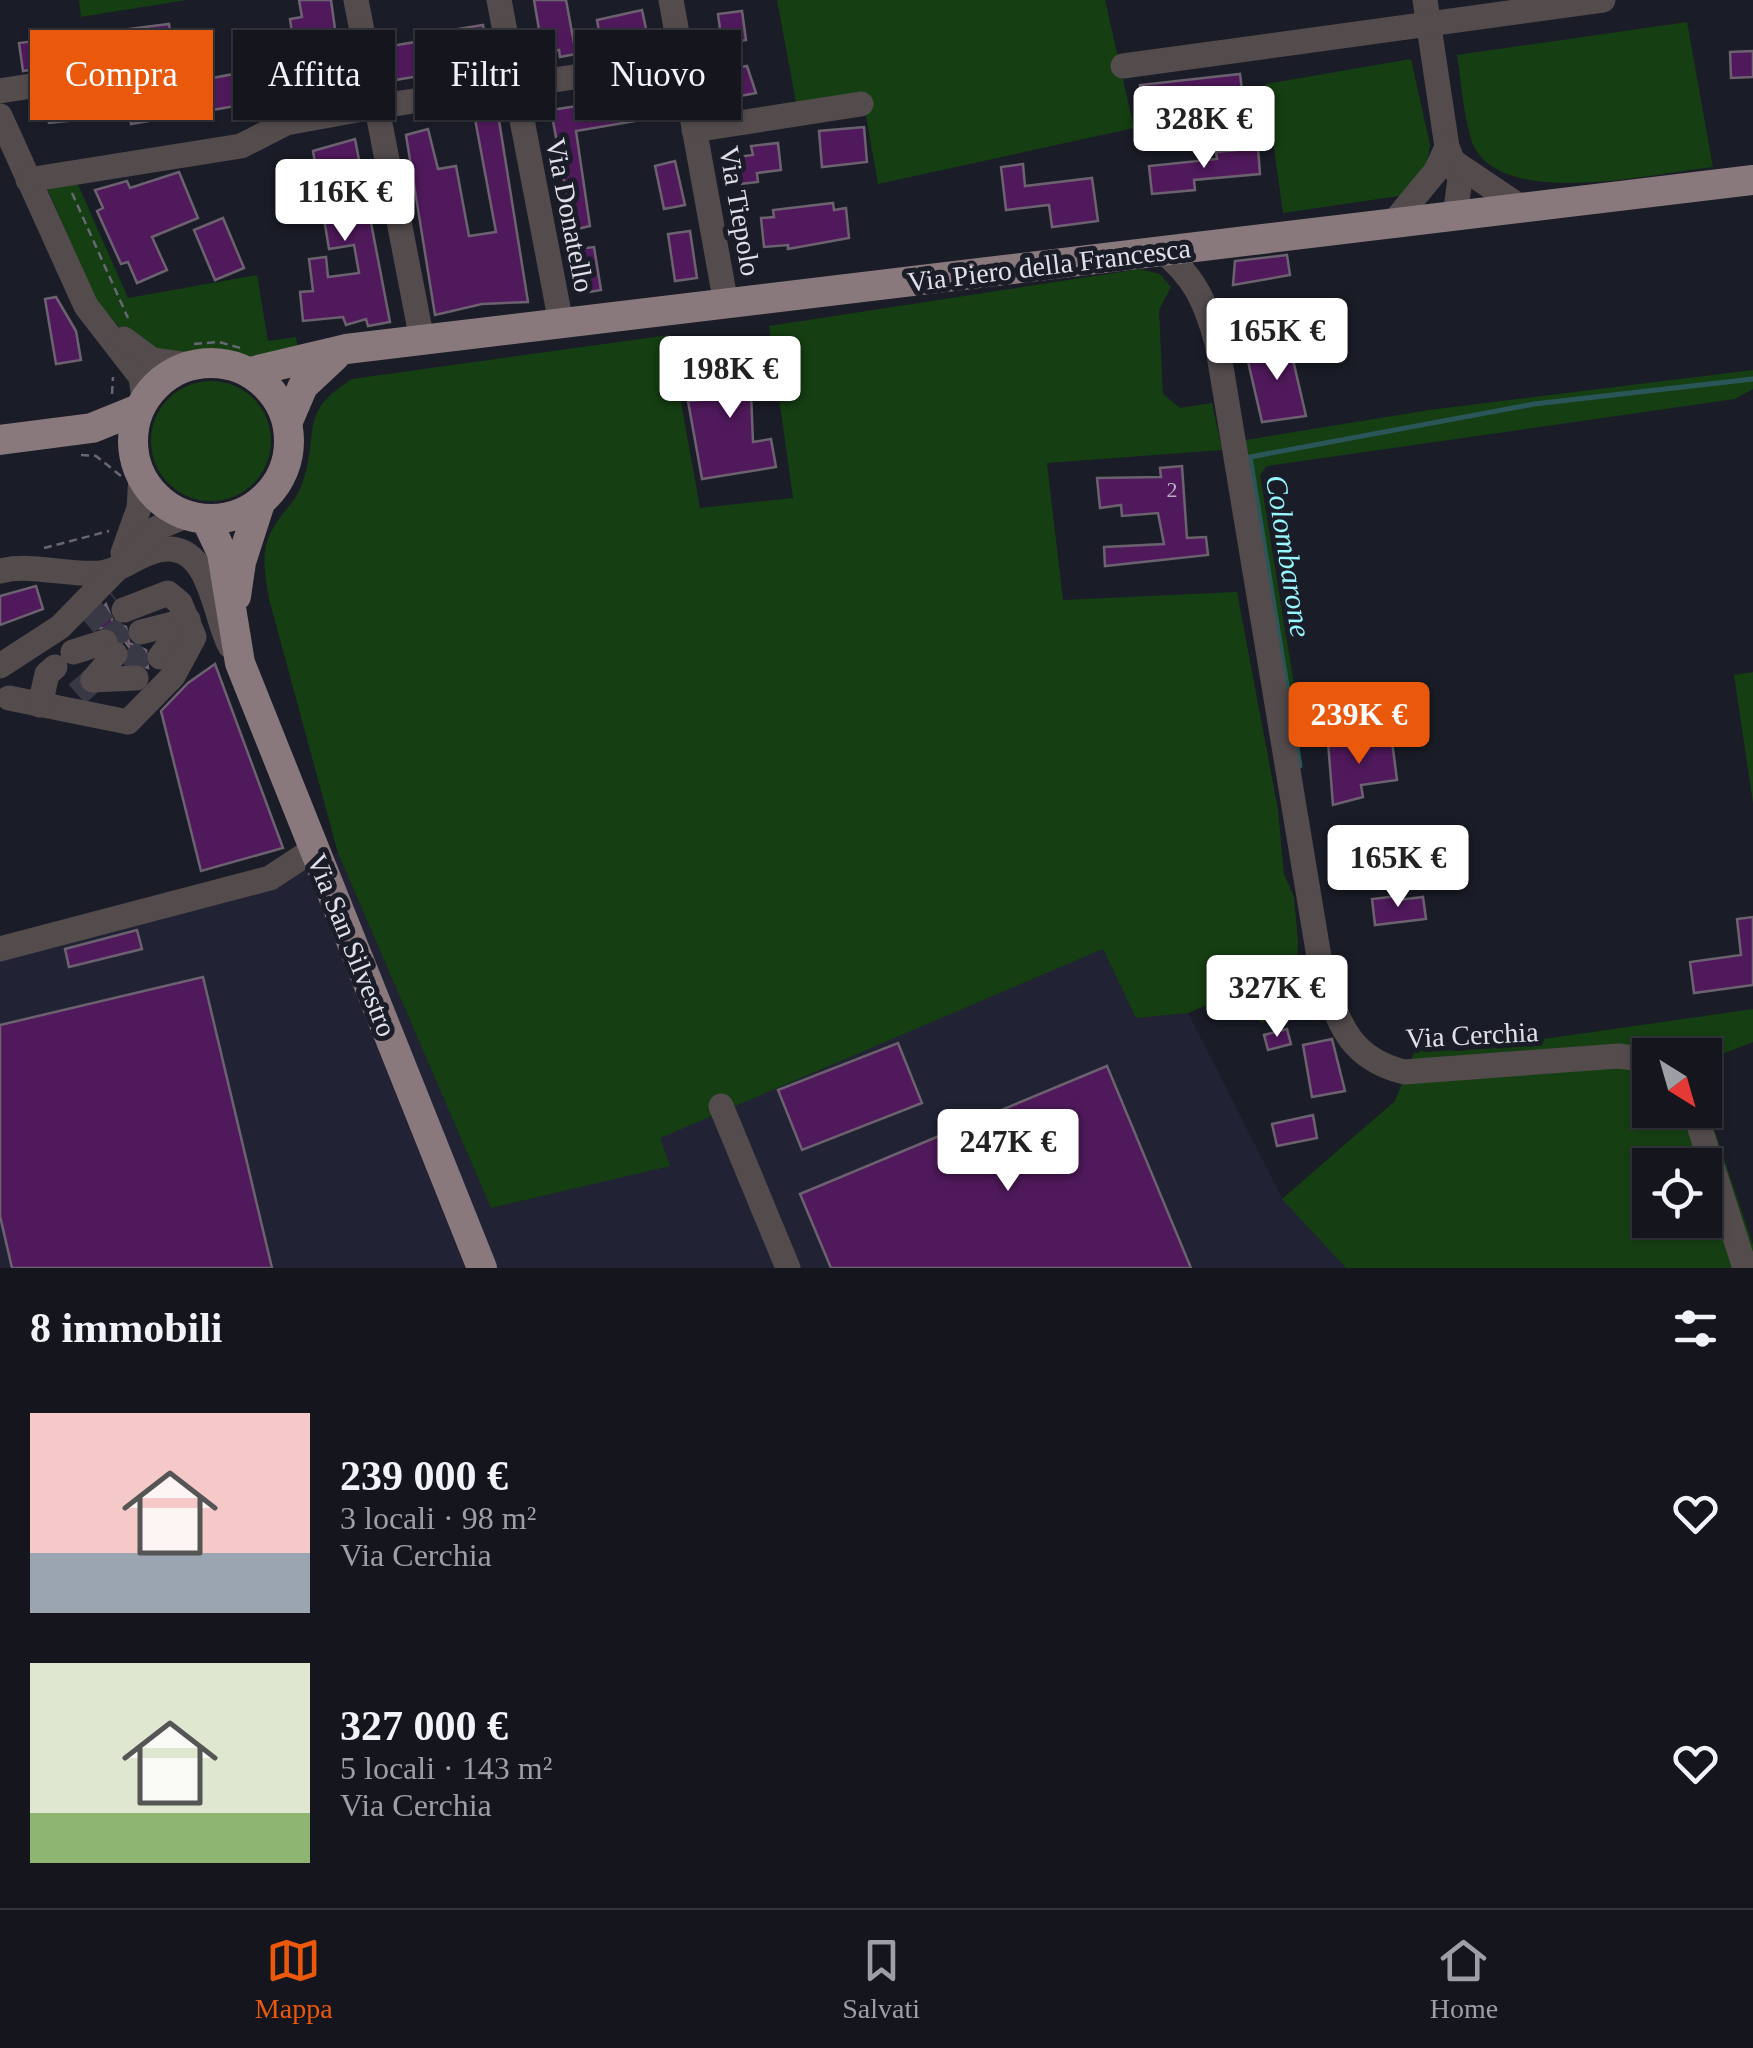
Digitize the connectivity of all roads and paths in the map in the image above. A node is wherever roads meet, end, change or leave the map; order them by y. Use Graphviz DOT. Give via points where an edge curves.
graph roads {
  1 [pos="356,0"];
  2 [pos="500,0"];
  3 [pos="670,0"];
  4 [pos="1603,0"];
  5 [pos="1426,12"];
  6 [pos="361,30"];
  7 [pos="505,30"];
  8 [pos="675,30"];
  9 [pos="1123,66"];
  10 [pos="30,86"];
  11 [pos="0,91"];
  12 [pos="861,104"];
  13 [pos="302,120"];
  14 [pos="377,120"];
  15 [pos="521,120"];
  16 [pos="692,120"];
  17 [pos="2,127"];
  18 [pos="694,130"];
  19 [pos="1448,159"];
  20 [pos="63,174"];
  21 [pos="28,180"];
  22 [pos="1753,180"];
  23 [pos="1522,208"];
  24 [pos="1455,216"];
  25 [pos="1393,224"];
  26 [pos="1162,251"];
  27 [pos="726,304"];
  28 [pos="86,306"];
  29 [pos="128,317"];
  30 [pos="561,323"];
  31 [pos="422,340"];
  32 [pos="346,349"];
  33 [pos="302,352"];
  34 [pos="185,356"];
  35 [pos="254,362"];
  36 [pos="113,376"];
  37 [pos="132,402"];
  38 [pos="292,410"];
  39 [pos="36,437"];
  40 [pos="0,440"];
  41 [pos="73,454"];
  42 [pos="133,471"];
  43 [pos="260,502"];
  44 [pos="196,518"];
  45 [pos="120,527"];
  46 [pos="30,550"];
  47 [pos="0,571"];
  48 [pos="112,572"];
  49 [pos="232,618"];
  50 [pos="188,620"];
  51 [pos="240,664"];
  52 [pos="4,685"];
  53 [pos="67,697"];
  54 [pos="314,848"];
  55 [pos="0,949"];
  56 [pos="1632,1058"];
  57 [pos="721,1106"];
  58 [pos="1700,1128"];
  59 [pos="482,1268"];
  60 [pos="788,1268"];
  61 [pos="1746,1268"];
  1 -- 6 [label="street"];
  2 -- 7 [label="street, Via Donatello"];
  3 -- 8 [label="street, Via Tiepolo"];
  4 -- 5 [label="street"];
  5 -- 9 [label="street"];
  5 -- 19 [label="street"];
  10 -- 11 [label="street"];
  12 -- 18 [label="street, Via Tiepolo"];
  13 -- 20 [label="street" via="241,146"];
  14 -- 31 [label="street"];
  15 -- 30 [label="street, Via Donatello"];
  16 -- 18 [label="street, Via Tiepolo"];
  17 -- 21 [label="street"];
  18 -- 27 [label="street, Via Tiepolo"];
  19 -- 23 [label="street"];
  19 -- 24 [label="street"];
  19 -- 25 [label="street"];
  20 -- 21 [label="street"];
  20 -- 29 [label="path"];
  21 -- 28 [label="street"];
  22 -- 23 [label="main road, Via Piero della Francesca"];
  23 -- 24 [label="main road, Via Piero della Francesca"];
  24 -- 25 [label="main road, Via Piero della Francesca"];
  25 -- 26 [label="main road, Via Piero della Francesca"];
  26 -- 27 [label="main road, Via Piero della Francesca"];
  26 -- 56 [label="street, Via Cerchia" via="1204,297 1217,343 1322,975 1340,1026 1374,1064 1404,1072"];
  27 -- 30 [label="main road, Via Piero della Francesca"];
  28 -- 34 [label="street" via="152,360"];
  28 -- 37 [label="street" via="141,377"];
  30 -- 31 [label="main road, Via Piero della Francesca"];
  31 -- 32 [label="main road, Via Piero della Francesca"];
  32 -- 33 [label="main road, Via Piero della Francesca"];
  32 -- 38 [label="main road" via="320,366"];
  33 -- 35 [label="main road, Via Piero della Francesca"];
  33 -- 38 [label="street"];
  34 -- 35 [label="main road"];
  34 -- 35 [label="path" via="219,342"];
  34 -- 37 [label="main road"];
  35 -- 38 [label="main road"];
  36 -- 37 [label="path"];
  37 -- 39 [label="main road" via="92,428"];
  37 -- 42 [label="main road"];
  38 -- 43 [label="main road" via="287,463"];
  39 -- 40 [label="main road"];
  39 -- 42 [label="main road" via="101,444"];
  41 -- 42 [label="path"];
  42 -- 44 [label="main road" via="168,507"];
  42 -- 48 [label="street" via="132,533"];
  43 -- 44 [label="main road" via="228,518"];
  43 -- 49 [label="main road, Via San Silvestro"];
  44 -- 48 [label="street" via="157,528"];
  44 -- 49 [label="main road, Via San Silvestro" via="222,553"];
  45 -- 46 [label="path"];
  47 -- 48 [label="street"];
  48 -- 51 [label="street" via="161,549 184,552 208,578"];
  48 -- 52 [label="street"];
  49 -- 51 [label="main road, Via San Silvestro"];
  50 -- 50 [label="street" via="180,604 163,593 138,627"];
  50 -- 53 [label="street" via="194,637 185,659 128,722"];
  51 -- 54 [label="main road, Via San Silvestro"];
  52 -- 53 [label="street"];
  53 -- 53 [label="street" via="110,649 64,659 48,674"];
  54 -- 55 [label="street" via="270,878"];
  54 -- 59 [label="main road, Via San Silvestro"];
  57 -- 60 [label="street"];
  58 -- 61 [label="street"];
}
